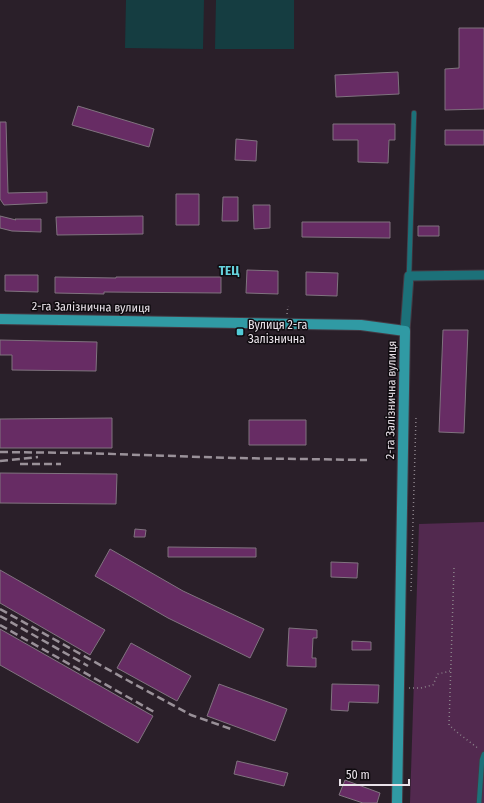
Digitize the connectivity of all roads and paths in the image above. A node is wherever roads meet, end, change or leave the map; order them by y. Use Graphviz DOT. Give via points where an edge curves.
graph roads {
  1 [pos="414,113"];
  2 [pos="484,275"];
  3 [pos="409,276"];
  4 [pos="0,319"];
  5 [pos="405,331"];
  6 [pos="454,568"];
  7 [pos="451,671"];
  8 [pos="408,688"];
  9 [pos="484,754"];
  10 [pos="397,803"];
  11 [pos="479,803"];
  1 -- 3 [label="lane"];
  2 -- 3 [label="street"];
  3 -- 5 [label="street"];
  4 -- 5 [label="street, 2-га Залізнична вулиця" via="361,325"];
  5 -- 10 [label="street, 2-га Залізнична вулиця"];
  6 -- 7 [label="path"];
  7 -- 8 [label="path" via="438,674 433,685"];
  7 -- 9 [label="path" via="449,725"];
  9 -- 11 [label="lane"];
}
